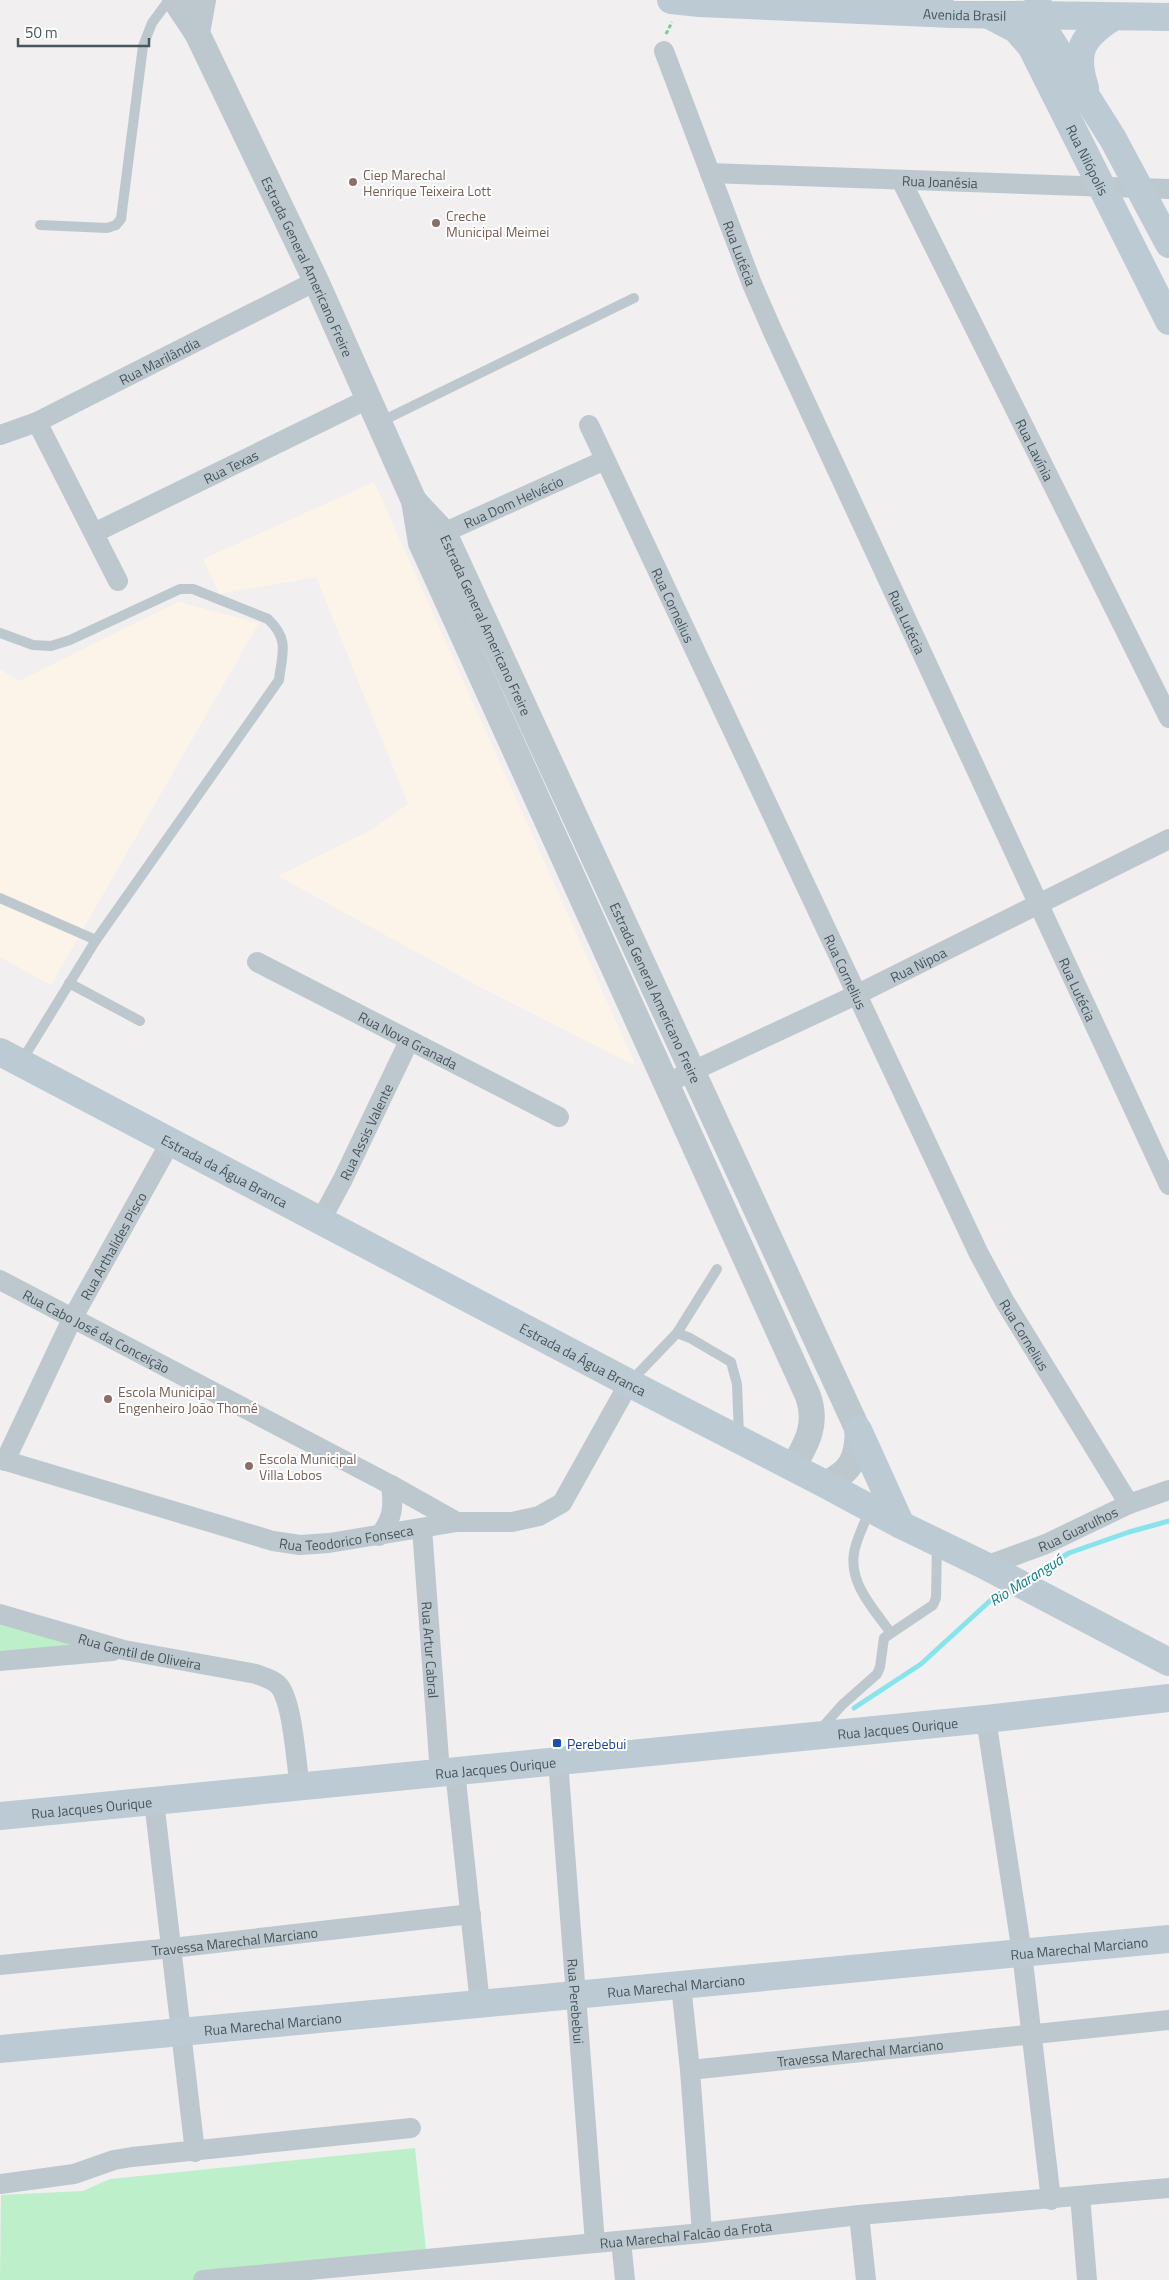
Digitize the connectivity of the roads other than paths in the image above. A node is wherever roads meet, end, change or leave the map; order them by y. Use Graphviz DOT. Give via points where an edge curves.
graph roads {
  1 [pos="169,0"];
  2 [pos="175,0"];
  3 [pos="203,0"];
  4 [pos="671,0"];
  5 [pos="1039,6"];
  6 [pos="989,15"];
  7 [pos="1113,17"];
  8 [pos="1169,17"];
  9 [pos="197,33"];
  10 [pos="664,51"];
  11 [pos="1088,98"];
  12 [pos="710,174"];
  13 [pos="902,182"];
  14 [pos="1102,187"];
  15 [pos="1141,188"];
  16 [pos="1169,189"];
  17 [pos="40,225"];
  18 [pos="1169,244"];
  19 [pos="316,281"];
  20 [pos="634,298"];
  21 [pos="1169,321"];
  22 [pos="368,399"];
  23 [pos="37,422"];
  24 [pos="379,423"];
  25 [pos="589,425"];
  26 [pos="0,435"];
  27 [pos="605,460"];
  28 [pos="94,534"];
  29 [pos="432,538"];
  30 [pos="118,581"];
  31 [pos="0,633"];
  32 [pos="1169,718"];
  33 [pos="1169,839"];
  34 [pos="0,898"];
  35 [pos="1037,904"];
  36 [pos="96,940"];
  37 [pos="258,962"];
  38 [pos="69,983"];
  39 [pos="858,994"];
  40 [pos="140,1021"];
  41 [pos="409,1041"];
  42 [pos="10,1057"];
  43 [pos="692,1072"];
  44 [pos="665,1084"];
  45 [pos="559,1117"];
  46 [pos="170,1141"];
  47 [pos="1169,1185"];
  48 [pos="321,1220"];
  49 [pos="717,1269"];
  50 [pos="0,1280"];
  51 [pos="72,1319"];
  52 [pos="677,1333"];
  53 [pos="629,1383"];
  54 [pos="858,1430"];
  55 [pos="740,1440"];
  56 [pos="3,1460"];
  57 [pos="793,1467"];
  58 [pos="825,1484"];
  59 [pos="391,1485"];
  60 [pos="1169,1490"];
  61 [pos="1129,1504"];
  62 [pos="870,1509"];
  63 [pos="457,1522"];
  64 [pos="901,1526"];
  65 [pos="422,1528"];
  66 [pos="379,1536"];
  67 [pos="937,1543"];
  68 [pos="993,1570"];
  69 [pos="0,1614"];
  70 [pos="890,1632"];
  71 [pos="124,1650"];
  72 [pos="1160,1658"];
  73 [pos="0,1661"];
  74 [pos="1158,1699"];
  75 [pos="986,1719"];
  76 [pos="816,1735"];
  77 [pos="558,1761"];
  78 [pos="447,1772"];
  79 [pos="300,1786"];
  80 [pos="154,1801"];
  81 [pos="0,1816"];
  82 [pos="471,1914"];
  83 [pos="1169,1938"];
  84 [pos="172,1948"];
  85 [pos="1022,1952"];
  86 [pos="0,1965"];
  87 [pos="681,1985"];
  88 [pos="575,1995"];
  89 [pos="480,2004"];
  90 [pos="1169,2020"];
  91 [pos="182,2032"];
  92 [pos="1032,2033"];
  93 [pos="0,2049"];
  94 [pos="690,2070"];
  95 [pos="411,2128"];
  96 [pos="195,2152"];
  97 [pos="0,2184"];
  98 [pos="1169,2188"];
  99 [pos="1080,2196"];
  100 [pos="1051,2200"];
  101 [pos="859,2216"];
  102 [pos="702,2233"];
  103 [pos="621,2241"];
  104 [pos="595,2243"];
  105 [pos="396,2271"];
  106 [pos="203,2280"];
  107 [pos="626,2280"];
  108 [pos="866,2280"];
  109 [pos="1087,2280"];
  1 -- 17 [label="lane" via="152,22 143,46 121,219 107,228"];
  2 -- 9 [label="street, Estrada General Americano Freire"];
  3 -- 9 [label="street"];
  4 -- 6 [label="main road, Avenida Brasil"];
  5 -- 6 [label="main road, Avenida Brasil"];
  5 -- 7 [label="main road, Avenida Brasil"];
  5 -- 11 [label="main road" via="1052,43"];
  6 -- 14 [label="main road, Rua Nilópolis" via="1016,29 1031,46"];
  7 -- 8 [label="main road, Avenida Brasil"];
  7 -- 11 [label="main road" via="1087,37 1080,53"];
  9 -- 19 [label="street, Estrada General Americano Freire"];
  10 -- 12 [label="street, Rua Lutécia"];
  11 -- 15 [label="main road"];
  12 -- 13 [label="street, Rua Joanésia"];
  12 -- 35 [label="street, Rua Lutécia" via="773,332"];
  13 -- 14 [label="street, Rua Joanésia"];
  13 -- 32 [label="street, Rua Lavínia"];
  14 -- 15 [label="street, Rua Joanésia"];
  14 -- 21 [label="main road, Rua Nilópolis"];
  15 -- 16 [label="street, Rua Joanésia"];
  15 -- 18 [label="main road"];
  19 -- 22 [label="street, Estrada General Americano Freire"];
  19 -- 23 [label="street, Rua Marilândia"];
  20 -- 24 [label="lane"];
  22 -- 24 [label="street, Estrada General Americano Freire"];
  22 -- 28 [label="street, Rua Texas"];
  23 -- 26 [label="street, Rua Marilândia"];
  23 -- 28 [label="street"];
  24 -- 29 [label="street, Estrada General Americano Freire"];
  25 -- 27 [label="street, Rua Cornelius"];
  27 -- 29 [label="street, Rua Dom Helvécio"];
  27 -- 39 [label="street, Rua Cornelius"];
  28 -- 30 [label="street"];
  29 -- 43 [label="street, Estrada General Americano Freire"];
  29 -- 44 [label="street, Estrada General Americano Freire"];
  31 -- 36 [label="lane" via="33,645 51,646 180,589 194,589 268,619 283,639 279,680"];
  33 -- 35 [label="street, Rua Nipoa"];
  34 -- 36 [label="lane"];
  35 -- 39 [label="street, Rua Nipoa"];
  35 -- 47 [label="street, Rua Lutécia"];
  36 -- 38 [label="lane"];
  37 -- 41 [label="street, Rua Nova Granada"];
  38 -- 40 [label="lane"];
  38 -- 42 [label="lane"];
  39 -- 43 [label="street, Rua Nipoa"];
  39 -- 61 [label="street, Rua Cornelius" via="1005,1302"];
  41 -- 45 [label="street, Rua Nova Granada"];
  41 -- 48 [label="street, Rua Assis Valente"];
  42 -- 46 [label="main road, Estrada da Água Branca"];
  43 -- 44 [label="street, Rua Nipoa"];
  43 -- 54 [label="street, Estrada General Americano Freire"];
  44 -- 57 [label="street, Estrada General Americano Freire" via="811,1406 810,1434"];
  46 -- 48 [label="main road, Estrada da Água Branca"];
  46 -- 51 [label="street, Rua Arthalides Pisco"];
  48 -- 53 [label="main road, Estrada da Água Branca"];
  49 -- 52 [label="lane"];
  50 -- 51 [label="street, Rua Cabo José da Conceição"];
  51 -- 56 [label="street, Rua Arthalides Pisco"];
  51 -- 59 [label="street, Rua Cabo José da Conceição"];
  52 -- 53 [label="lane"];
  52 -- 55 [label="lane" via="731,1362 737,1384"];
  53 -- 55 [label="main road, Estrada da Água Branca"];
  53 -- 63 [label="street, Rua Teodorico Fonseca" via="562,1503 539,1516 512,1522"];
  54 -- 58 [label="street" via="853,1462 843,1474"];
  54 -- 64 [label="main road"];
  55 -- 57 [label="main road, Estrada da Água Branca"];
  56 -- 66 [label="street, Rua Teodorico Fonseca" via="273,1541 300,1545"];
  57 -- 58 [label="main road, Estrada da Água Branca"];
  58 -- 62 [label="main road, Estrada da Água Branca"];
  59 -- 63 [label="street, Rua Cabo José da Conceição"];
  59 -- 66 [label="street" via="393,1512"];
  60 -- 61 [label="street, Rua Guarulhos"];
  61 -- 68 [label="street, Rua Guarulhos"];
  62 -- 64 [label="main road, Estrada da Água Branca"];
  62 -- 70 [label="lane" via="854,1552 853,1571 858,1586"];
  63 -- 65 [label="street, Rua Teodorico Fonseca"];
  64 -- 67 [label="main road, Estrada da Água Branca"];
  65 -- 66 [label="street, Rua Teodorico Fonseca"];
  65 -- 78 [label="street, Rua Artur Cabral"];
  67 -- 68 [label="main road, Estrada da Água Branca"];
  67 -- 70 [label="lane" via="936,1598 933,1605"];
  68 -- 72 [label="main road, Estrada da Água Branca"];
  69 -- 71 [label="street, Rua Gentil de Oliveira"];
  70 -- 76 [label="lane" via="884,1638 877,1674 842,1705"];
  71 -- 73 [label="street"];
  71 -- 79 [label="street, Rua Gentil de Oliveira" via="256,1674 280,1687 289,1716"];
  72 -- 74 [label="main road"];
  74 -- 75 [label="main road, Rua Jacques Ourique"];
  75 -- 76 [label="main road, Rua Jacques Ourique"];
  75 -- 85 [label="street"];
  76 -- 77 [label="main road, Rua Jacques Ourique"];
  77 -- 78 [label="main road, Rua Jacques Ourique"];
  77 -- 88 [label="street, Rua Perebebui"];
  78 -- 79 [label="main road, Rua Jacques Ourique"];
  78 -- 82 [label="street, Rua Artur Cabral"];
  79 -- 80 [label="main road, Rua Jacques Ourique"];
  80 -- 81 [label="main road, Rua Jacques Ourique"];
  80 -- 84 [label="street"];
  82 -- 84 [label="street, Travessa Marechal Marciano"];
  82 -- 89 [label="street, Rua Artur Cabral"];
  83 -- 85 [label="main road, Rua Marechal Marciano"];
  84 -- 86 [label="street, Travessa Marechal Marciano"];
  84 -- 91 [label="street"];
  85 -- 87 [label="main road, Rua Marechal Marciano"];
  85 -- 92 [label="street"];
  87 -- 88 [label="main road, Rua Marechal Marciano"];
  87 -- 94 [label="street"];
  88 -- 89 [label="main road, Rua Marechal Marciano"];
  88 -- 104 [label="street, Rua Perebebui"];
  89 -- 91 [label="main road, Rua Marechal Marciano"];
  90 -- 92 [label="street, Travessa Marechal Marciano"];
  91 -- 93 [label="main road, Rua Marechal Marciano"];
  91 -- 96 [label="street"];
  92 -- 94 [label="street, Travessa Marechal Marciano"];
  92 -- 100 [label="street"];
  94 -- 102 [label="street"];
  95 -- 96 [label="street"];
  96 -- 97 [label="street" via="132,2157 74,2174"];
  98 -- 99 [label="street, Rua Marechal Falcão da Frota"];
  99 -- 100 [label="street, Rua Marechal Falcão da Frota"];
  99 -- 109 [label="street"];
  100 -- 101 [label="street, Rua Marechal Falcão da Frota"];
  101 -- 102 [label="street, Rua Marechal Falcão da Frota"];
  101 -- 108 [label="street"];
  102 -- 103 [label="street, Rua Marechal Falcão da Frota"];
  103 -- 104 [label="street, Rua Marechal Falcão da Frota"];
  103 -- 107 [label="street"];
  104 -- 105 [label="street, Rua Marechal Falcão da Frota"];
  105 -- 106 [label="street, Rua Marechal Falcão da Frota"];
}
